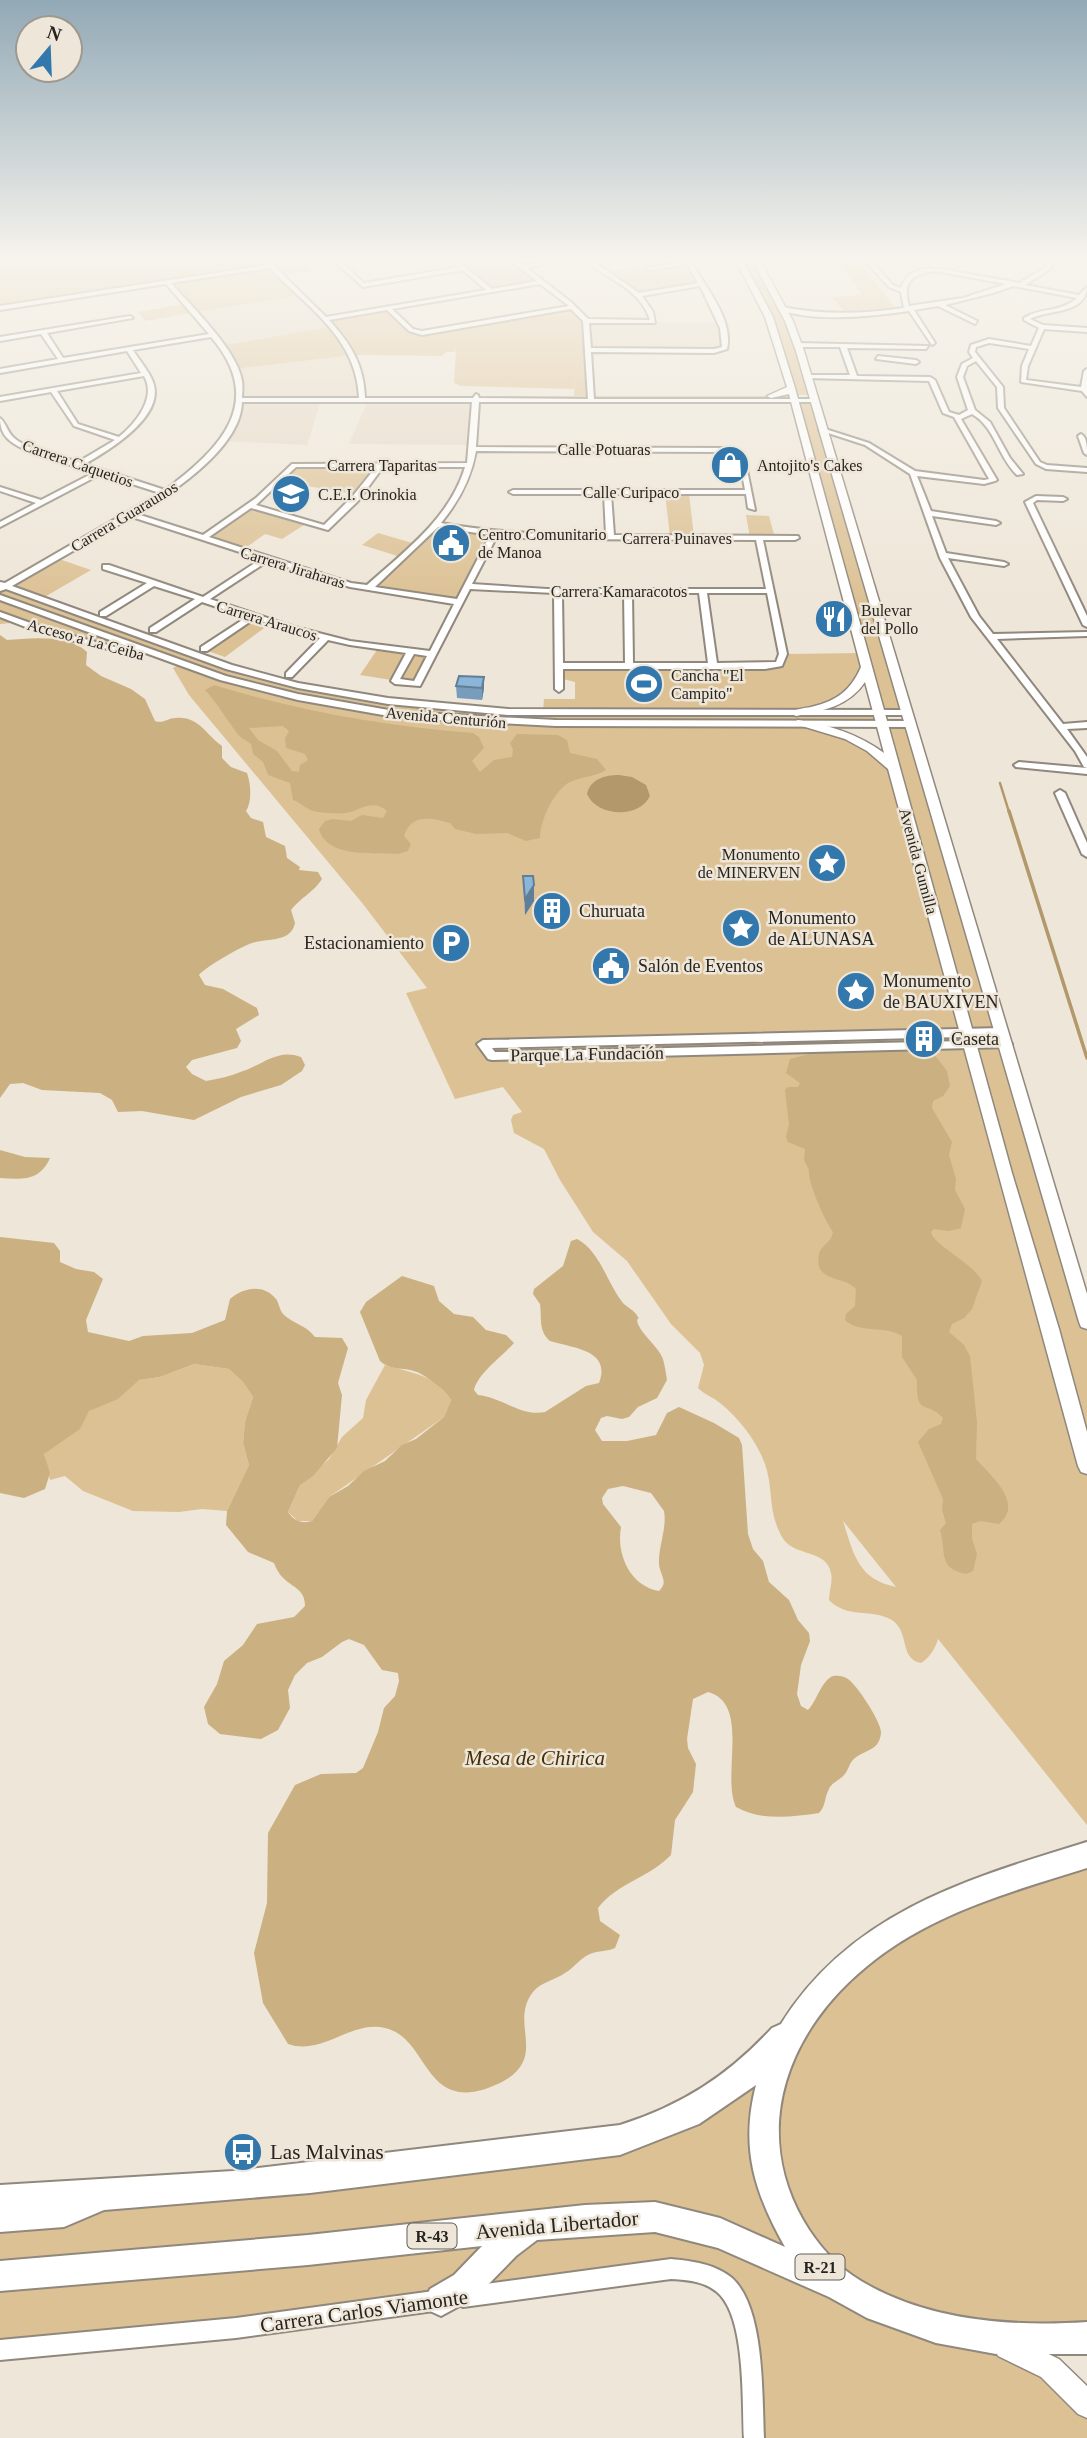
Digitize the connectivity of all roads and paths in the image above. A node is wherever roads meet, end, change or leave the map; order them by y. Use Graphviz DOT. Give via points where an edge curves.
graph roads {
  1 [pos="146,374"];
  2 [pos="142,375"];
  3 [pos="237,375"];
  4 [pos="361,375"];
  5 [pos="590,375"];
  6 [pos="787,375"];
  7 [pos="961,375"];
  8 [pos="990,375"];
  9 [pos="1025,375"];
  10 [pos="807,377"];
  11 [pos="855,377"];
  12 [pos="883,377"];
  13 [pos="53,390"];
  14 [pos="1085,392"];
  15 [pos="771,396"];
  16 [pos="794,397"];
  17 [pos="240,398"];
  18 [pos="362,398"];
  19 [pos="476,398"];
  20 [pos="591,398"];
  21 [pos="0,399"];
  22 [pos="813,399"];
  23 [pos="781,401"];
  24 [pos="972,411"];
  25 [pos="957,416"];
  26 [pos="0,420"];
  27 [pos="2,430"];
  28 [pos="824,435"];
  29 [pos="1081,436"];
  30 [pos="119,439"];
  31 [pos="472,449"];
  32 [pos="1087,453"];
  33 [pos="1007,459"];
  34 [pos="1016,460"];
  35 [pos="1026,460"];
  36 [pos="1037,461"];
  37 [pos="78,465"];
  38 [pos="381,465"];
  39 [pos="469,465"];
  40 [pos="1087,470"];
  41 [pos="100,472"];
  42 [pos="913,473"];
  43 [pos="1019,474"];
  44 [pos="0,489"];
  45 [pos="513,492"];
  46 [pos="607,492"];
  47 [pos="749,492"];
  48 [pos="167,493"];
  49 [pos="1063,499"];
  50 [pos="42,503"];
  51 [pos="251,506"];
  52 [pos="752,508"];
  53 [pos="929,513"];
  54 [pos="131,514"];
  55 [pos="996,523"];
  56 [pos="435,524"];
  57 [pos="0,525"];
  58 [pos="494,534"];
  59 [pos="203,538"];
  60 [pos="611,538"];
  61 [pos="760,538"];
  62 [pos="794,538"];
  63 [pos="943,555"];
  64 [pos="265,559"];
  65 [pos="1004,564"];
  66 [pos="106,567"];
  67 [pos="153,583"];
  68 [pos="2,586"];
  69 [pos="467,586"];
  70 [pos="368,589"];
  71 [pos="558,591"];
  72 [pos="703,591"];
  73 [pos="771,591"];
  74 [pos="628,592"];
  75 [pos="0,597"];
  76 [pos="202,600"];
  77 [pos="459,602"];
  78 [pos="0,614"];
  79 [pos="103,614"];
  80 [pos="252,617"];
  81 [pos="1087,625"];
  82 [pos="153,630"];
  83 [pos="1087,634"];
  84 [pos="989,636"];
  85 [pos="326,638"];
  86 [pos="204,649"];
  87 [pos="411,652"];
  88 [pos="432,654"];
  89 [pos="173,661"];
  90 [pos="559,666"];
  91 [pos="629,666"];
  92 [pos="713,666"];
  93 [pos="866,668"];
  94 [pos="289,675"];
  95 [pos="559,689"];
  96 [pos="797,718"];
  97 [pos="880,718"];
  98 [pos="909,718"];
  99 [pos="1087,725"];
  100 [pos="1061,727"];
  101 [pos="1019,765"];
  102 [pos="893,768"];
  103 [pos="1087,768"];
  104 [pos="1060,793"];
  105 [pos="1087,854"];
  106 [pos="1004,1038"];
  107 [pos="967,1039"];
  108 [pos="1087,1322"];
  109 [pos="1087,1466"];
  110 [pos="1087,1855"];
  111 [pos="808,2008"];
  112 [pos="106,2195"];
  113 [pos="0,2200"];
  114 [pos="0,2217"];
  115 [pos="533,2225"];
  116 [pos="0,2276"];
  117 [pos="849,2292"];
  118 [pos="440,2300"];
  119 [pos="979,2336"];
  120 [pos="1087,2338"];
  121 [pos="0,2350"];
  122 [pos="1087,2405"];
  123 [pos="754,2438"];
  1 -- 30 [label="street" via="151,387 148,406"];
  2 -- 13 [label="street"];
  3 -- 17 [label="street"];
  4 -- 18 [label="street"];
  5 -- 20 [label="street"];
  6 -- 16 [label="main road, Avenida Gumilla"];
  7 -- 24 [label="street"];
  8 -- 36 [label="street" via="1000,387 1001,408"];
  9 -- 14 [label="street" via="1023,382"];
  10 -- 11 [label="street"];
  10 -- 22 [label="main road, Avenida Gumilla"];
  11 -- 12 [label="street"];
  12 -- 25 [label="street" via="931,379 946,413"];
  13 -- 21 [label="street"];
  13 -- 30 [label="street" via="76,425"];
  15 -- 16 [label="main road" via="785,393"];
  15 -- 20 [label="street"];
  16 -- 22 [label="street"];
  16 -- 23 [label="main road"];
  16 -- 93 [label="main road, Avenida Gumilla"];
  17 -- 18 [label="street"];
  17 -- 48 [label="street, Carrera Guaraunos" via="220,443"];
  18 -- 19 [label="street"];
  19 -- 20 [label="street"];
  19 -- 31 [label="street"];
  20 -- 23 [label="street"];
  22 -- 28 [label="main road, Avenida Gumilla"];
  24 -- 25 [label="street"];
  24 -- 33 [label="street" via="988,421"];
  25 -- 42 [label="street" via="993,479 985,482"];
  26 -- 27 [label="street, Carrera Caquetios"];
  27 -- 37 [label="street, Carrera Caquetios" via="27,448"];
  28 -- 42 [label="street" via="867,444"];
  28 -- 98 [label="main road, Avenida Gumilla"];
  29 -- 32 [label="street"];
  30 -- 37 [label="street"];
  31 -- 39 [label="street"];
  31 -- 47 [label="street, Calle Potuaras" via="723,449 741,456"];
  33 -- 34 [label="street"];
  33 -- 43 [label="street"];
  35 -- 36 [label="street"];
  36 -- 40 [label="street" via="1044,466"];
  37 -- 41 [label="street, Carrera Caquetios"];
  38 -- 39 [label="street, Carrera Taparitas"];
  38 -- 51 [label="street, Carrera Taparitas" via="294,465"];
  38 -- 51 [label="street" via="325,528"];
  39 -- 56 [label="street" via="457,496"];
  41 -- 48 [label="street, Carrera Caquetios"];
  41 -- 50 [label="street"];
  42 -- 53 [label="street"];
  44 -- 50 [label="street"];
  45 -- 46 [label="street, Calle Curipaco"];
  46 -- 47 [label="street, Calle Curipaco"];
  46 -- 60 [label="street"];
  47 -- 52 [label="street"];
  48 -- 54 [label="street, Carrera Guaraunos"];
  49 -- 81 [label="street" via="1029,502"];
  50 -- 57 [label="street"];
  51 -- 59 [label="street"];
  53 -- 55 [label="street"];
  53 -- 63 [label="street"];
  54 -- 59 [label="street, Carrera Jiraharas"];
  54 -- 68 [label="street, Carrera Guaraunos"];
  56 -- 58 [label="street, Carrera Puinaves"];
  56 -- 70 [label="street"];
  58 -- 60 [label="street, Carrera Puinaves"];
  58 -- 69 [label="street"];
  59 -- 64 [label="street, Carrera Jiraharas"];
  60 -- 61 [label="street, Carrera Puinaves"];
  61 -- 62 [label="street, Carrera Puinaves"];
  61 -- 73 [label="street"];
  63 -- 65 [label="street"];
  63 -- 84 [label="street"];
  64 -- 70 [label="street, Carrera Jiraharas"];
  64 -- 76 [label="street"];
  66 -- 67 [label="street, Carrera Araucos"];
  67 -- 76 [label="street, Carrera Araucos"];
  67 -- 79 [label="street"];
  68 -- 96 [label="street, Avenida Centurión" via="229,667 364,698 508,712"];
  69 -- 71 [label="street, Carrera Kamaracotos"];
  69 -- 77 [label="street"];
  70 -- 77 [label="street, Carrera Jiraharas"];
  71 -- 74 [label="street, Carrera Kamaracotos"];
  71 -- 90 [label="street"];
  72 -- 73 [label="street, Carrera Kamaracotos"];
  72 -- 74 [label="street, Carrera Kamaracotos"];
  72 -- 92 [label="street"];
  73 -- 92 [label="street" via="783,654 779,664"];
  74 -- 91 [label="street"];
  75 -- 89 [label="street, Avenida Centurión"];
  76 -- 80 [label="street, Carrera Araucos"];
  76 -- 82 [label="street"];
  77 -- 88 [label="street"];
  78 -- 89 [label="street, Acceso a La Ceiba" via="65,637"];
  80 -- 85 [label="street, Carrera Araucos"];
  80 -- 86 [label="street"];
  83 -- 84 [label="street"];
  84 -- 100 [label="street"];
  85 -- 87 [label="street, Carrera Araucos"];
  85 -- 94 [label="street"];
  87 -- 88 [label="street, Carrera Araucos"];
  87 -- 88 [label="street" via="395,681 417,684"];
  89 -- 96 [label="street, Avenida Centurión" via="287,695 411,716 556,723"];
  90 -- 91 [label="street"];
  90 -- 95 [label="street"];
  91 -- 92 [label="street"];
  93 -- 96 [label="main road" via="859,687 845,699"];
  93 -- 97 [label="main road, Avenida Gumilla"];
  96 -- 97 [label="street, Avenida Centurión"];
  96 -- 102 [label="main road" via="856,738"];
  97 -- 98 [label="street, Avenida Centurión"];
  97 -- 102 [label="main road, Avenida Gumilla"];
  98 -- 106 [label="main road, Avenida Gumilla"];
  99 -- 100 [label="street"];
  100 -- 103 [label="street"];
  101 -- 103 [label="street"];
  102 -- 107 [label="main road, Avenida Gumilla"];
  104 -- 105 [label="street"];
  106 -- 107 [label="street, Parque La Fundación"];
  106 -- 108 [label="main road, Avenida Gumilla"];
  107 -- 107 [label="street, Parque La Fundación" via="483,1044 492,1056"];
  107 -- 109 [label="main road, Avenida Gumilla"];
  110 -- 111 [label="main road, R-21" via="978,1891 912,1920 854,1959"];
  111 -- 112 [label="main road" via="770,2053 719,2096 676,2121 620,2140 358,2172"];
  111 -- 117 [label="main road, R-21" via="775,2067 766,2094 764,2161 789,2226 808,2255"];
  112 -- 113 [label="main road"];
  112 -- 114 [label="main road" via="64,2212"];
  115 -- 116 [label="main road, Avenida Libertador / R-43"];
  115 -- 117 [label="main road, Avenida Libertador / R-43" via="619,2217 683,2222 753,2246"];
  115 -- 118 [label="main road" via="511,2240 465,2286"];
  117 -- 119 [label="main road, R-21" via="913,2319"];
  118 -- 121 [label="street, Carrera Carlos Viamonte" via="236,2328"];
  118 -- 123 [label="street, Carrera Carlos Viamonte" via="671,2269 700,2272 737,2298 746,2321"];
  119 -- 120 [label="main road, R-21"];
  119 -- 122 [label="main road, R-21" via="1050,2368"];
}
